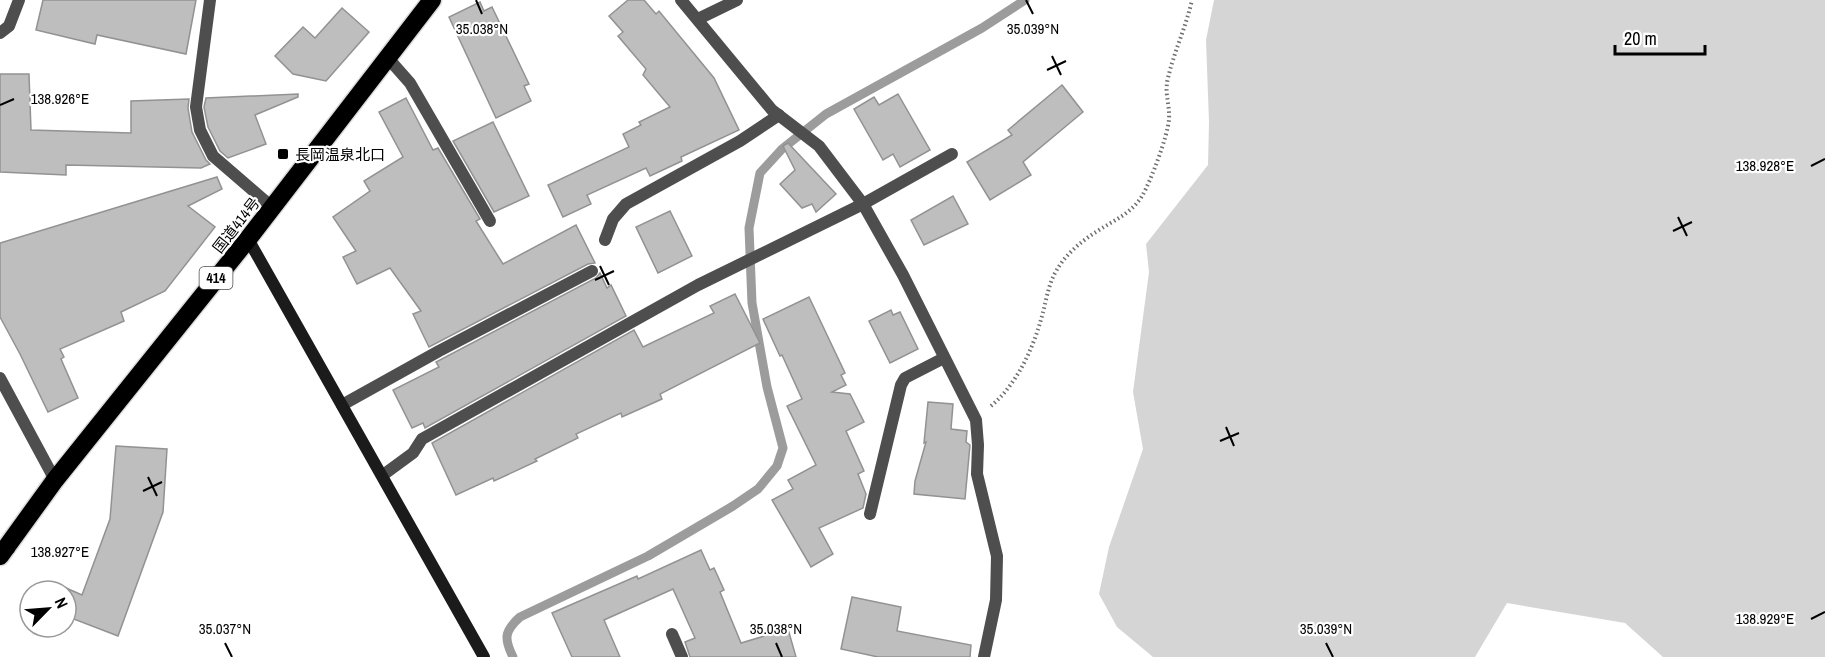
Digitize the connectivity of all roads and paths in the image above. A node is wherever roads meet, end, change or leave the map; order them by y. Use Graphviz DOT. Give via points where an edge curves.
graph roads {
  1 [pos="19,0"];
  2 [pos="210,0"];
  3 [pos="432,0"];
  4 [pos="681,0"];
  5 [pos="737,0"];
  6 [pos="1192,0"];
  7 [pos="698,19"];
  8 [pos="0,33"];
  9 [pos="387,57"];
  10 [pos="780,116"];
  11 [pos="951,154"];
  12 [pos="863,204"];
  13 [pos="272,207"];
  14 [pos="490,221"];
  15 [pos="248,239"];
  16 [pos="605,240"];
  17 [pos="592,271"];
  18 [pos="944,358"];
  19 [pos="0,378"];
  20 [pos="342,405"];
  21 [pos="976,420"];
  22 [pos="382,475"];
  23 [pos="55,480"];
  24 [pos="870,514"];
  25 [pos="0,556"];
  26 [pos="672,634"];
  27 [pos="484,657"];
  28 [pos="682,657"];
  29 [pos="984,657"];
  1 -- 8 [label="street" via="9,26"];
  2 -- 13 [label="street" via="196,107 200,130 213,156"];
  3 -- 9 [label="highway, 国道414号 / 414"];
  4 -- 7 [label="street"];
  5 -- 7 [label="street"];
  6 -- 21 [label="path" via="1168,77 1166,133 1142,196 1126,215 1095,232 1060,264 1051,279 1036,336 1019,371 1003,394"];
  7 -- 10 [label="street"];
  9 -- 13 [label="highway, 国道414号 / 414"];
  9 -- 14 [label="street" via="410,83"];
  10 -- 12 [label="street" via="819,146"];
  10 -- 16 [label="street" via="626,204 613,219"];
  11 -- 12 [label="street"];
  12 -- 18 [label="street"];
  12 -- 22 [label="street" via="698,285 422,439 413,453"];
  13 -- 15 [label="highway, 国道414号 / 414"];
  15 -- 20 [label="street"];
  15 -- 23 [label="highway, 国道414号 / 414"];
  17 -- 20 [label="street"];
  18 -- 21 [label="street"];
  18 -- 24 [label="street" via="905,378 901,385"];
  19 -- 23 [label="street"];
  20 -- 22 [label="street"];
  21 -- 29 [label="street" via="977,474 998,556 996,600"];
  22 -- 27 [label="street"];
  23 -- 25 [label="highway, 国道414号 / 414"];
  26 -- 28 [label="street"];
}
